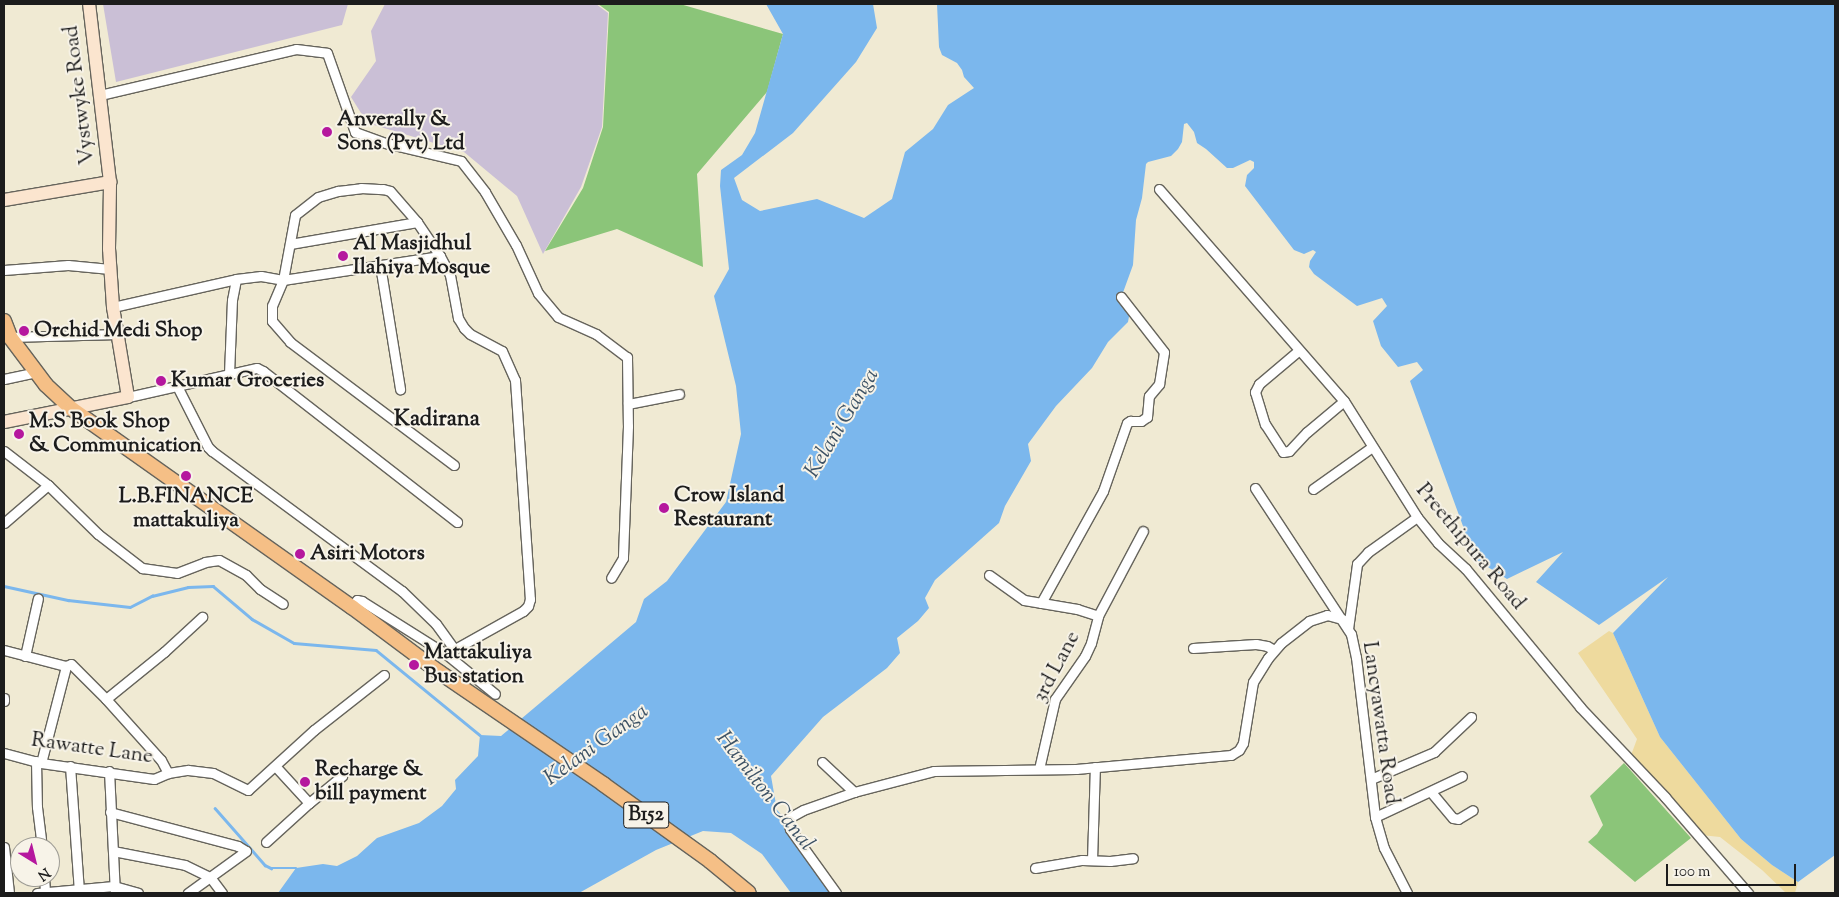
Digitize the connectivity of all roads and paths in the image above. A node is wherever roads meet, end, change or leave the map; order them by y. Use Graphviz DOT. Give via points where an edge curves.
graph roads {
  1 [pos="89,4"];
  2 [pos="100,95"];
  3 [pos="110,182"];
  4 [pos="1159,189"];
  5 [pos="4,200"];
  6 [pos="417,222"];
  7 [pos="290,244"];
  8 [pos="440,256"];
  9 [pos="380,265"];
  10 [pos="110,269"];
  11 [pos="4,270"];
  12 [pos="236,279"];
  13 [pos="283,280"];
  14 [pos="1121,298"];
  15 [pos="113,307"];
  16 [pos="4,321"];
  17 [pos="118,334"];
  18 [pos="10,337"];
  19 [pos="1298,350"];
  20 [pos="36,372"];
  21 [pos="229,374"];
  22 [pos="4,379"];
  23 [pos="177,386"];
  24 [pos="400,389"];
  25 [pos="679,394"];
  26 [pos="128,397"];
  27 [pos="1344,401"];
  28 [pos="628,404"];
  29 [pos="72,408"];
  30 [pos="4,422"];
  31 [pos="1372,447"];
  32 [pos="4,451"];
  33 [pos="454,465"];
  34 [pos="48,485"];
  35 [pos="1255,488"];
  36 [pos="1313,489"];
  37 [pos="1416,517"];
  38 [pos="457,522"];
  39 [pos="4,523"];
  40 [pos="1143,532"];
  41 [pos="989,575"];
  42 [pos="611,578"];
  43 [pos="38,598"];
  44 [pos="1041,603"];
  45 [pos="282,604"];
  46 [pos="352,607"];
  47 [pos="1098,616"];
  48 [pos="202,617"];
  49 [pos="1342,619"];
  50 [pos="1348,629"];
  51 [pos="1193,648"];
  52 [pos="4,650"];
  53 [pos="1274,650"];
  54 [pos="450,651"];
  55 [pos="25,656"];
  56 [pos="66,666"];
  57 [pos="384,675"];
  58 [pos="495,694"];
  59 [pos="106,699"];
  60 [pos="1472,717"];
  61 [pos="4,753"];
  62 [pos="38,762"];
  63 [pos="822,762"];
  64 [pos="70,766"];
  65 [pos="276,767"];
  66 [pos="1095,768"];
  67 [pos="1039,769"];
  68 [pos="108,771"];
  69 [pos="168,773"];
  70 [pos="342,776"];
  71 [pos="1462,776"];
  72 [pos="1371,779"];
  73 [pos="854,792"];
  74 [pos="1431,792"];
  75 [pos="309,803"];
  76 [pos="1473,810"];
  77 [pos="110,812"];
  78 [pos="1375,817"];
  79 [pos="41,837"];
  80 [pos="266,842"];
  81 [pos="4,847"];
  82 [pos="113,851"];
  83 [pos="1133,858"];
  84 [pos="1092,860"];
  85 [pos="1035,868"];
  86 [pos="210,877"];
  87 [pos="115,890"];
  88 [pos="79,892"];
  89 [pos="8,893"];
  90 [pos="42,893"];
  91 [pos="138,893"];
  92 [pos="188,893"];
  93 [pos="222,893"];
  94 [pos="749,893"];
  95 [pos="836,893"];
  96 [pos="1408,893"];
  97 [pos="1748,893"];
  1 -- 2 [label="street, Vystwyke Road"];
  2 -- 3 [label="street, Vystwyke Road"];
  2 -- 28 [label="street" via="296,49 327,53 354,132 461,161 485,192 516,245 538,293 553,311 596,334 627,357"];
  3 -- 5 [label="street"];
  3 -- 10 [label="street, Vystwyke Road"];
  4 -- 19 [label="street, Preethipura Road"];
  6 -- 7 [label="street"];
  6 -- 7 [label="street" via="390,191 361,188 338,191 318,197 295,215"];
  6 -- 8 [label="street"];
  7 -- 13 [label="street"];
  8 -- 9 [label="street"];
  8 -- 54 [label="street" via="450,275 458,318 464,328 502,351 515,380 530,599 522,611"];
  9 -- 13 [label="street"];
  9 -- 24 [label="street"];
  10 -- 11 [label="street" via="68,265"];
  10 -- 15 [label="street, Vystwyke Road"];
  12 -- 13 [label="street" via="261,276"];
  12 -- 15 [label="street"];
  12 -- 21 [label="street"];
  13 -- 33 [label="street" via="272,306 272,321 290,342"];
  14 -- 44 [label="street" via="1164,352 1159,384 1149,396 1147,417 1127,423 1103,491"];
  15 -- 17 [label="street, Vystwyke Road"];
  16 -- 18 [label="main road"];
  17 -- 18 [label="street"];
  17 -- 26 [label="street, Vystwyke Road"];
  18 -- 20 [label="main road"];
  19 -- 27 [label="street, Preethipura Road"];
  19 -- 27 [label="street" via="1259,384 1255,392 1265,424 1281,451 1289,451"];
  20 -- 22 [label="street"];
  20 -- 29 [label="main road"];
  21 -- 23 [label="street"];
  21 -- 38 [label="street" via="257,368 263,370"];
  23 -- 26 [label="street"];
  23 -- 54 [label="street" via="212,452 402,591 436,624"];
  25 -- 28 [label="street"];
  26 -- 29 [label="street"];
  27 -- 31 [label="street, Preethipura Road"];
  28 -- 42 [label="street" via="623,558"];
  29 -- 30 [label="street"];
  29 -- 46 [label="main road"];
  31 -- 36 [label="street"];
  31 -- 37 [label="street, Preethipura Road"];
  32 -- 34 [label="street"];
  34 -- 39 [label="street"];
  34 -- 45 [label="street" via="98,534 142,568 177,573 219,560 246,574 260,590"];
  35 -- 49 [label="street, Lancyawatta Road"];
  37 -- 50 [label="street" via="1368,552 1357,564"];
  37 -- 97 [label="street, Preethipura Road" via="1466,569 1580,706"];
  40 -- 47 [label="street, 3rd Lane"];
  41 -- 44 [label="street" via="1018,598"];
  43 -- 55 [label="street"];
  44 -- 47 [label="street"];
  46 -- 54 [label="street" via="357,600 362,601"];
  46 -- 94 [label="main road, B152" via="500,716 690,846"];
  47 -- 67 [label="street, 3rd Lane" via="1085,656 1055,699"];
  48 -- 59 [label="street"];
  49 -- 50 [label="street, Lancyawatta Road"];
  49 -- 53 [label="street" via="1327,615 1310,621"];
  50 -- 72 [label="street, Lancyawatta Road" via="1356,657"];
  51 -- 53 [label="street" via="1256,644"];
  52 -- 55 [label="street, Rawatte Lane"];
  53 -- 66 [label="street" via="1253,682 1243,743 1235,753"];
  54 -- 58 [label="street"];
  55 -- 56 [label="street, Rawatte Lane"];
  56 -- 59 [label="street, Rawatte Lane" via="71,664"];
  56 -- 62 [label="street"];
  57 -- 65 [label="street" via="320,725"];
  59 -- 69 [label="street, Rawatte Lane" via="161,760"];
  60 -- 72 [label="street" via="1434,752"];
  61 -- 62 [label="street, Rawatte Lane"];
  62 -- 64 [label="street, Rawatte Lane"];
  62 -- 79 [label="street" via="37,807"];
  63 -- 73 [label="street"];
  64 -- 68 [label="street, Rawatte Lane"];
  64 -- 88 [label="street"];
  65 -- 69 [label="street" via="248,790 213,773 188,770"];
  65 -- 75 [label="street"];
  66 -- 67 [label="street"];
  66 -- 84 [label="street"];
  67 -- 73 [label="street" via="934,771"];
  68 -- 69 [label="street, Rawatte Lane" via="154,779"];
  68 -- 77 [label="street"];
  70 -- 75 [label="street"];
  71 -- 74 [label="street"];
  72 -- 78 [label="street, Lancyawatta Road"];
  73 -- 95 [label="street" via="809,807 787,819 799,844"];
  74 -- 76 [label="street" via="1453,818 1458,819"];
  74 -- 78 [label="street"];
  75 -- 80 [label="street"];
  77 -- 82 [label="street"];
  77 -- 86 [label="street" via="238,846 246,851"];
  78 -- 96 [label="street, Lancyawatta Road" via="1384,848"];
  81 -- 89 [label="street"];
  82 -- 86 [label="street" via="185,865"];
  82 -- 87 [label="street"];
  83 -- 84 [label="street"];
  84 -- 85 [label="street"];
  86 -- 92 [label="street"];
  86 -- 93 [label="street"];
  87 -- 88 [label="street"];
  87 -- 91 [label="street"];
  88 -- 90 [label="street"];
}
